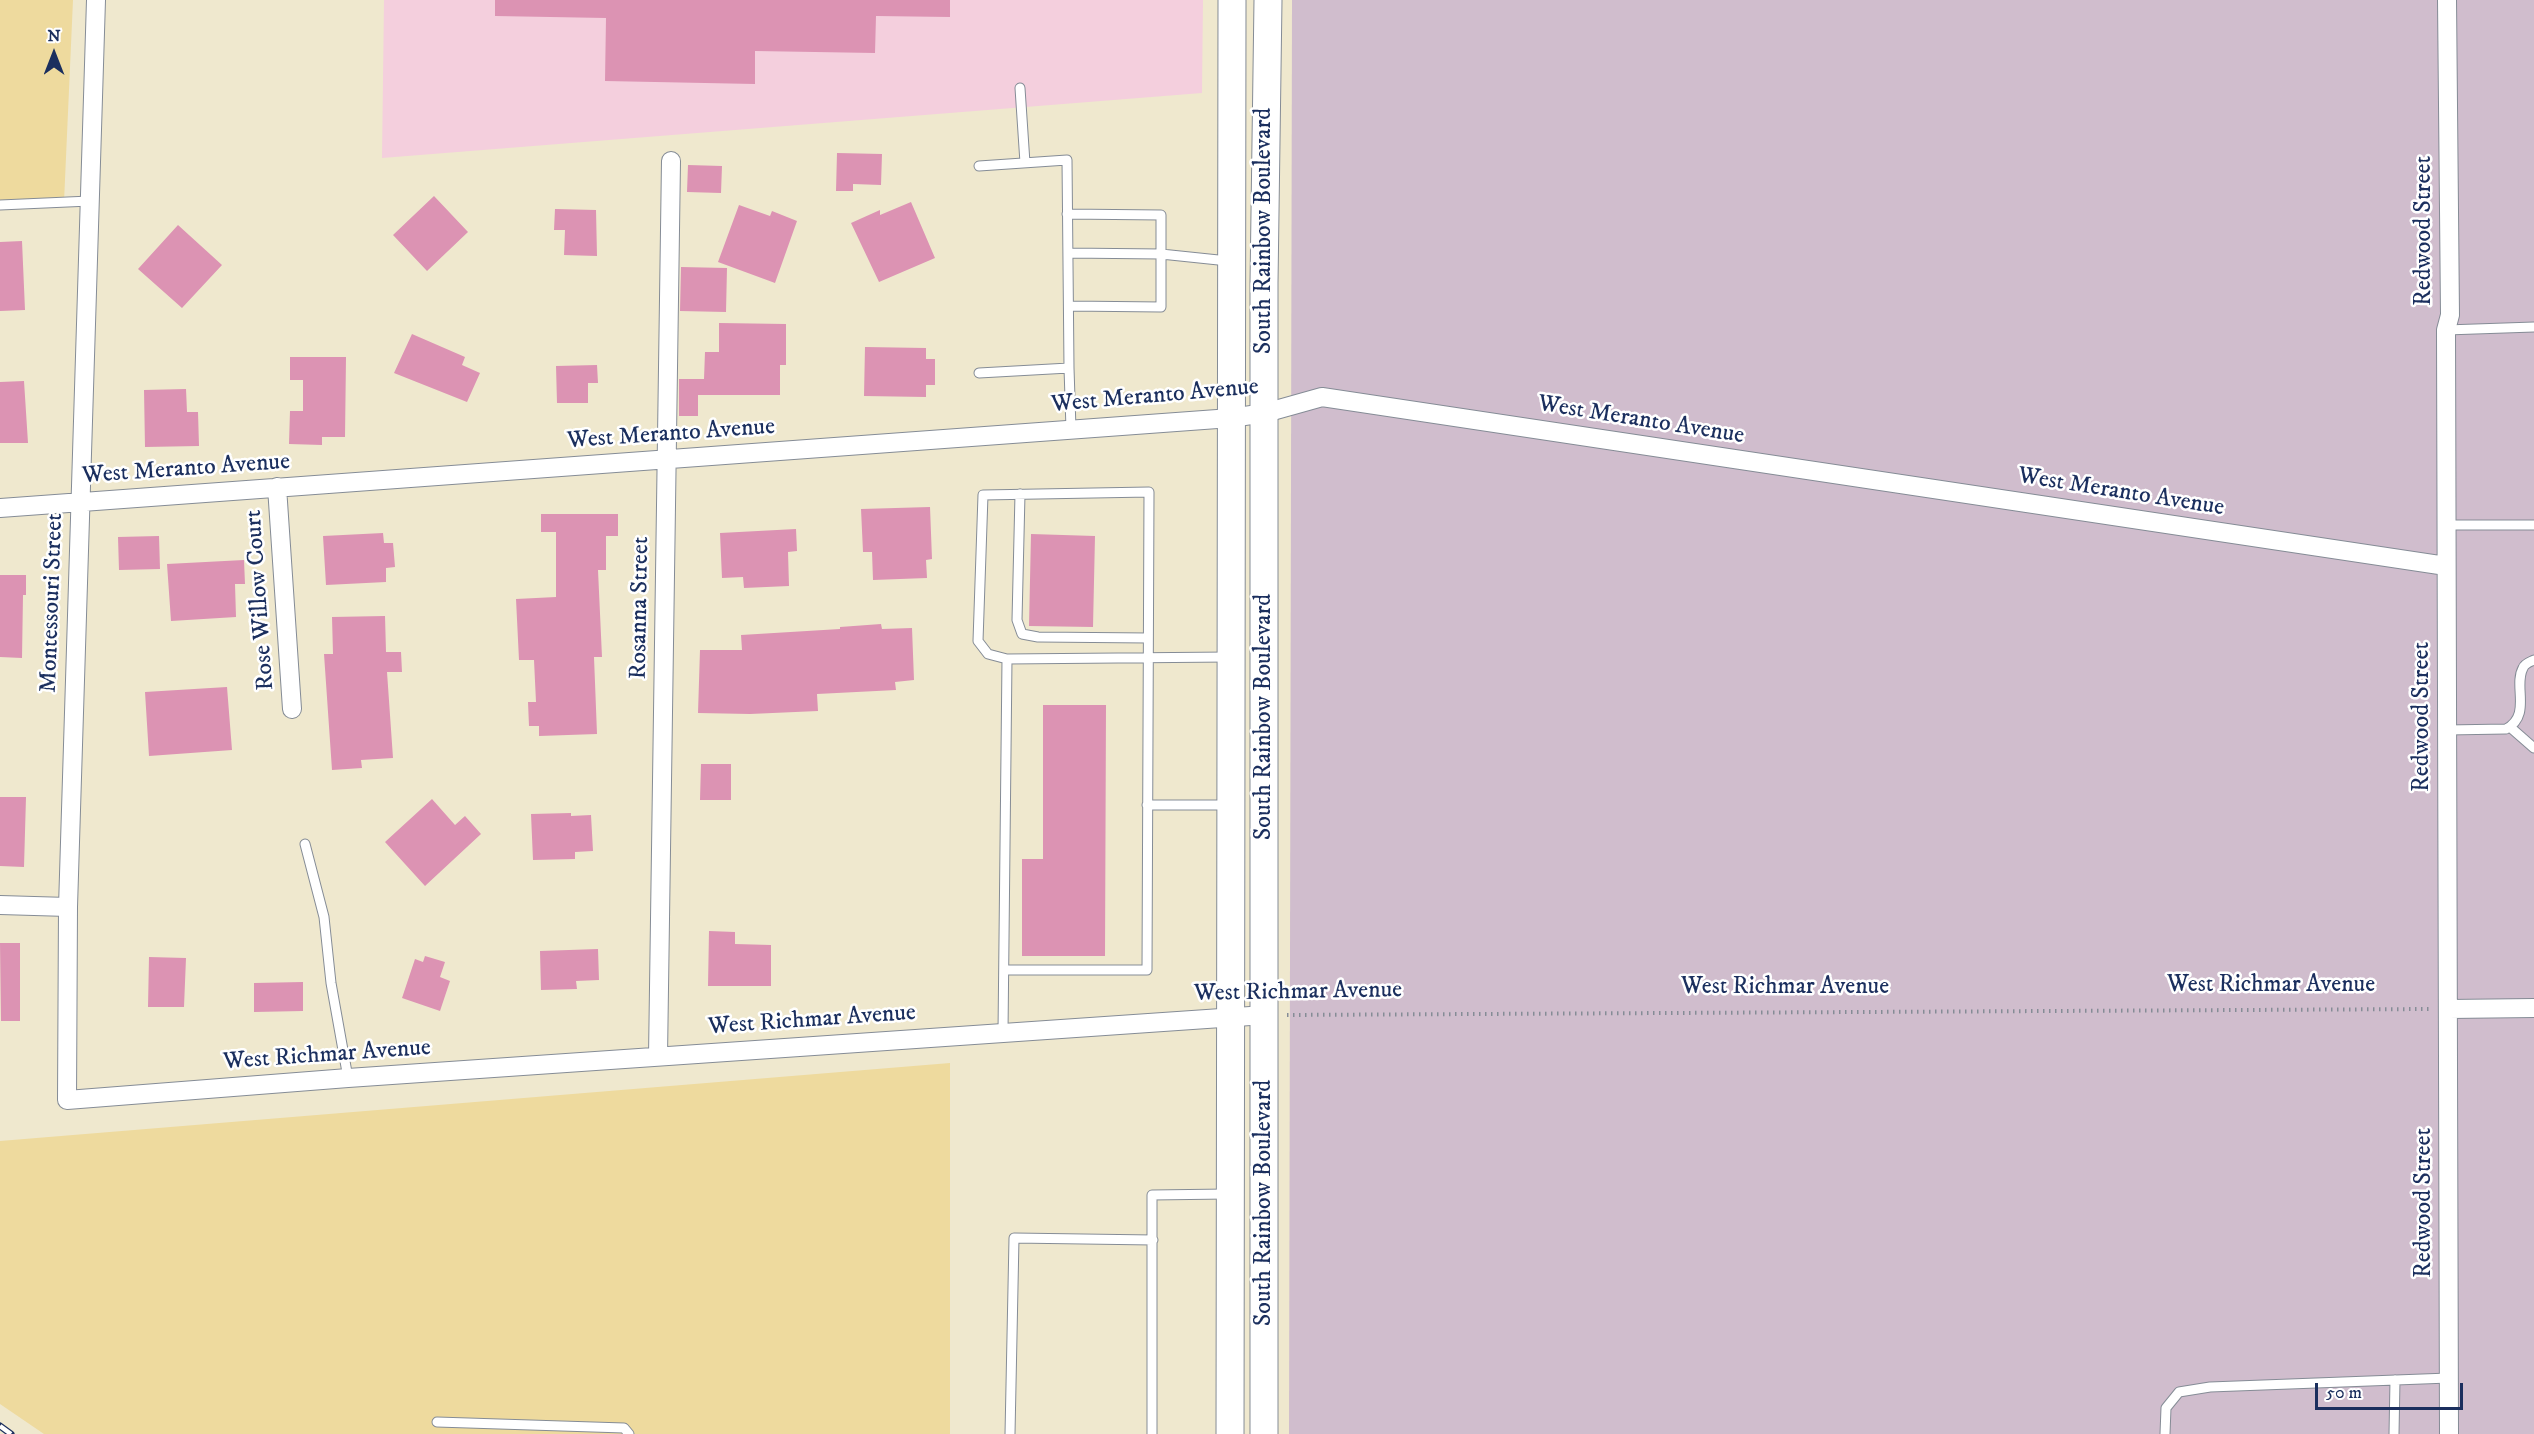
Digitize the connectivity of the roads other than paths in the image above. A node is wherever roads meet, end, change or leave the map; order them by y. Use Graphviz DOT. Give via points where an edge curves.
graph roads {
  1 [pos="96,0"];
  2 [pos="1232,0"];
  3 [pos="1268,0"];
  4 [pos="2447,0"];
  5 [pos="1020,88"];
  6 [pos="670,161"];
  7 [pos="1025,163"];
  8 [pos="979,166"];
  9 [pos="90,201"];
  10 [pos="3,203"];
  11 [pos="1067,214"];
  12 [pos="1068,253"];
  13 [pos="1161,254"];
  14 [pos="1231,261"];
  15 [pos="1069,306"];
  16 [pos="2534,327"];
  17 [pos="2446,330"];
  18 [pos="1069,368"];
  19 [pos="979,373"];
  20 [pos="1265,413"];
  21 [pos="1231,417"];
  22 [pos="1071,429"];
  23 [pos="667,459"];
  24 [pos="277,487"];
  25 [pos="1020,494"];
  26 [pos="80,502"];
  27 [pos="0,508"];
  28 [pos="2446,525"];
  29 [pos="2534,525"];
  30 [pos="2446,566"];
  31 [pos="1148,638"];
  32 [pos="1231,657"];
  33 [pos="1147,658"];
  34 [pos="1007,659"];
  35 [pos="2534,660"];
  36 [pos="292,709"];
  37 [pos="2510,727"];
  38 [pos="2447,730"];
  39 [pos="2534,748"];
  40 [pos="1147,805"];
  41 [pos="1230,805"];
  42 [pos="305,844"];
  43 [pos="0,905"];
  44 [pos="68,907"];
  45 [pos="1004,970"];
  46 [pos="2534,1008"];
  47 [pos="2449,1009"];
  48 [pos="1265,1015"];
  49 [pos="1230,1017"];
  50 [pos="1003,1032"];
  51 [pos="658,1056"];
  52 [pos="348,1077"];
  53 [pos="67,1100"];
  54 [pos="1230,1194"];
  55 [pos="1153,1240"];
  56 [pos="2449,1378"];
  57 [pos="2395,1380"];
  58 [pos="437,1422"];
  59 [pos="629,1434"];
  60 [pos="1010,1434"];
  61 [pos="1152,1434"];
  62 [pos="1230,1434"];
  63 [pos="1264,1434"];
  64 [pos="2165,1434"];
  65 [pos="2394,1434"];
  66 [pos="2449,1434"];
  1 -- 9 [label="street, Montessouri Street"];
  2 -- 14 [label="main road, South Rainbow Boulevard"];
  3 -- 20 [label="main road, South Rainbow Boulevard"];
  4 -- 17 [label="street, Redwood Street" via="2450,315"];
  5 -- 7 [label="lane"];
  6 -- 23 [label="street, Rosanna Street"];
  7 -- 8 [label="lane"];
  7 -- 11 [label="lane" via="1067,160"];
  9 -- 10 [label="lane"];
  9 -- 26 [label="street, Montessouri Street"];
  11 -- 12 [label="lane"];
  11 -- 13 [label="lane" via="1161,215"];
  12 -- 13 [label="lane"];
  12 -- 15 [label="lane"];
  13 -- 14 [label="lane"];
  13 -- 15 [label="lane" via="1161,307"];
  14 -- 21 [label="main road, South Rainbow Boulevard"];
  15 -- 18 [label="lane"];
  16 -- 17 [label="lane"];
  17 -- 28 [label="street, Redwood Street"];
  18 -- 19 [label="lane"];
  18 -- 22 [label="lane"];
  20 -- 21 [label="street, West Meranto Avenue"];
  20 -- 30 [label="street, West Meranto Avenue" via="1322,397"];
  20 -- 48 [label="main road, South Rainbow Boulevard"];
  21 -- 22 [label="street, West Meranto Avenue"];
  21 -- 32 [label="main road, South Rainbow Boulevard"];
  22 -- 23 [label="street, West Meranto Avenue"];
  23 -- 24 [label="street, West Meranto Avenue"];
  23 -- 51 [label="street, Rosanna Street"];
  24 -- 26 [label="street, West Meranto Avenue"];
  24 -- 36 [label="street, Rose Willow Court"];
  25 -- 31 [label="lane" via="1017,620 1022,634"];
  25 -- 31 [label="lane" via="1149,492"];
  25 -- 34 [label="lane" via="982,495 978,641 988,654"];
  26 -- 27 [label="street, West Meranto Avenue"];
  26 -- 44 [label="street, Montessouri Street"];
  28 -- 29 [label="lane"];
  28 -- 30 [label="street, Redwood Street"];
  30 -- 38 [label="street, Redwood Street"];
  31 -- 33 [label="lane"];
  32 -- 33 [label="lane"];
  32 -- 41 [label="main road, South Rainbow Boulevard"];
  33 -- 34 [label="lane"];
  33 -- 40 [label="lane"];
  34 -- 45 [label="lane"];
  35 -- 37 [label="lane" via="2521,670 2520,706"];
  37 -- 38 [label="lane"];
  37 -- 39 [label="lane"];
  38 -- 47 [label="street, Redwood Street"];
  40 -- 41 [label="lane"];
  40 -- 45 [label="lane" via="1147,970"];
  41 -- 49 [label="main road, South Rainbow Boulevard"];
  42 -- 52 [label="lane" via="324,917"];
  43 -- 44 [label="street"];
  44 -- 53 [label="street, Montessouri Street"];
  45 -- 50 [label="lane"];
  46 -- 47 [label="street"];
  47 -- 56 [label="street, Redwood Street"];
  48 -- 49 [label="street, West Richmar Avenue"];
  48 -- 63 [label="main road, South Rainbow Boulevard"];
  49 -- 50 [label="street, West Richmar Avenue"];
  49 -- 54 [label="main road, South Rainbow Boulevard"];
  50 -- 51 [label="street, West Richmar Avenue"];
  51 -- 52 [label="street, West Richmar Avenue"];
  52 -- 53 [label="street, West Richmar Avenue"];
  54 -- 55 [label="lane" via="1152,1195"];
  54 -- 62 [label="main road, South Rainbow Boulevard"];
  55 -- 60 [label="lane" via="1014,1238"];
  55 -- 61 [label="lane"];
  56 -- 57 [label="lane"];
  56 -- 66 [label="street, Redwood Street"];
  57 -- 64 [label="lane" via="2210,1387 2179,1392 2166,1408"];
  57 -- 65 [label="lane"];
  58 -- 59 [label="lane" via="624,1428"];
}
